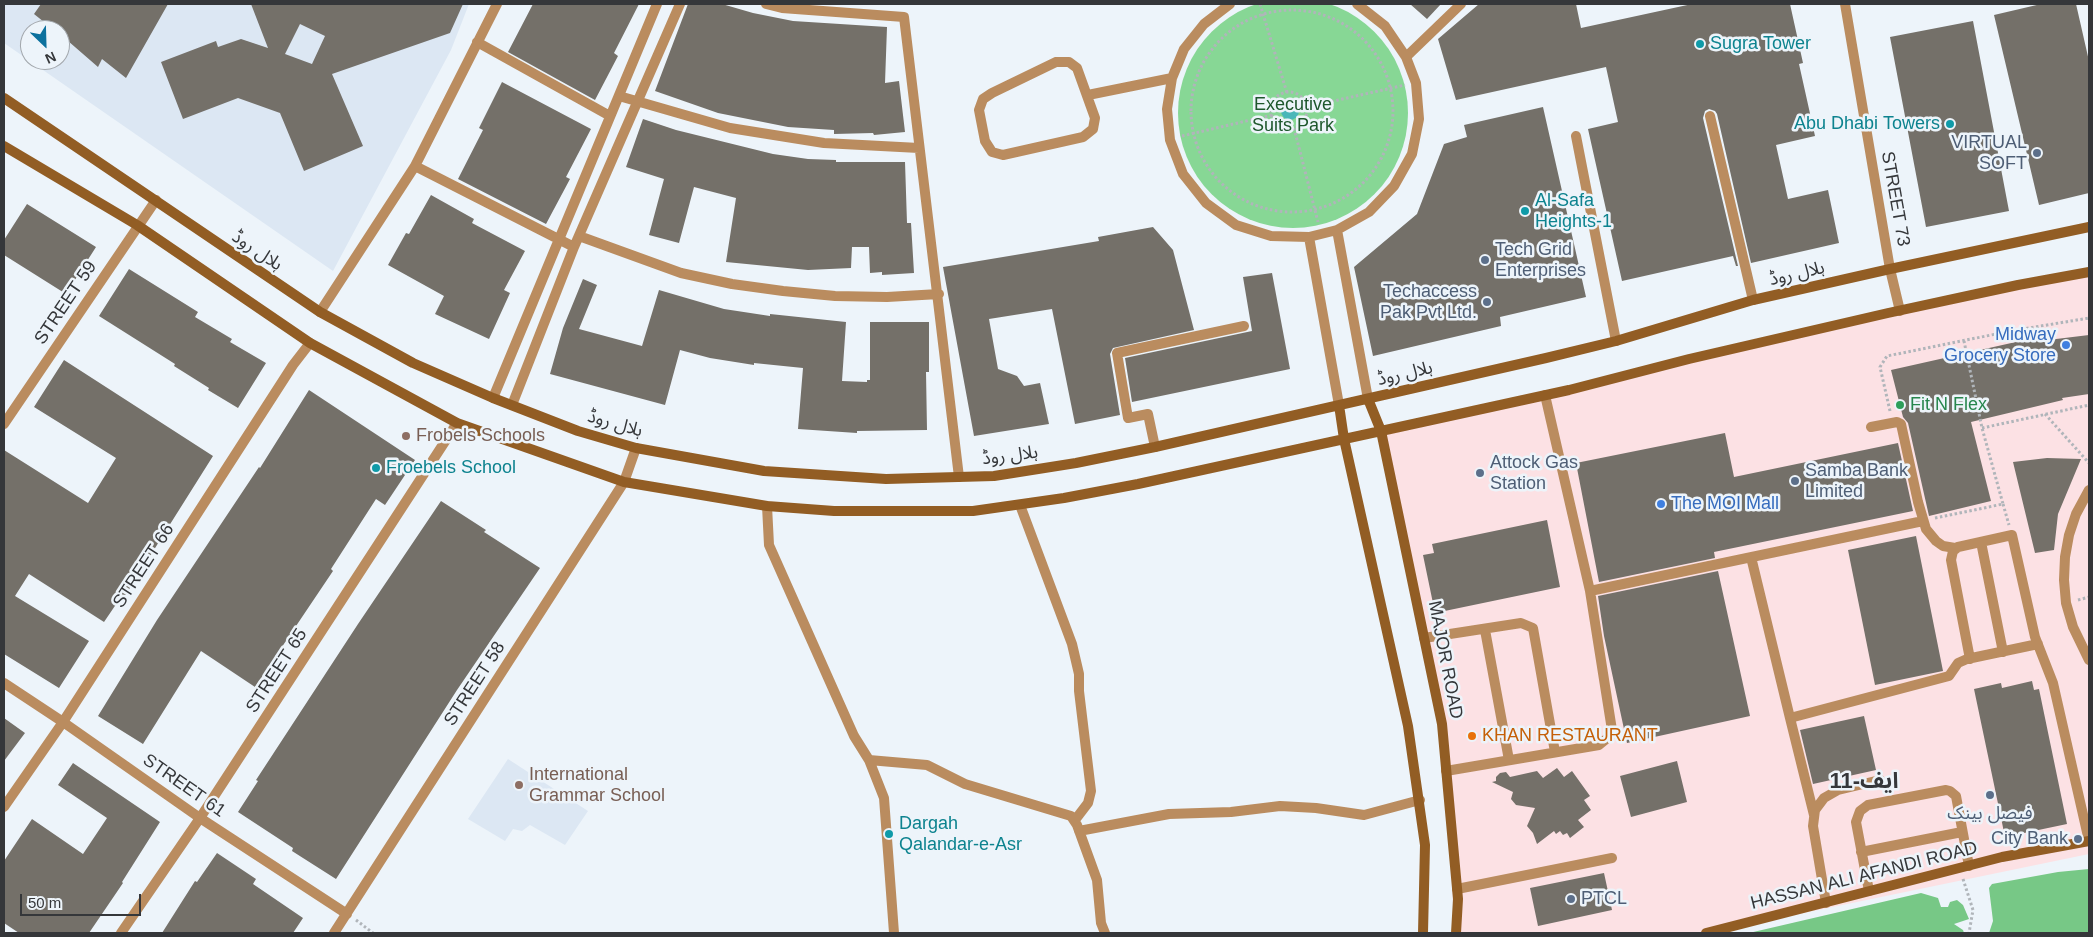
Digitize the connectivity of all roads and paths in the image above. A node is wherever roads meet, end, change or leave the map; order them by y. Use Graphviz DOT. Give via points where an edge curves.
graph roads {
  1 [pos="496,4"];
  2 [pos="657,4"];
  3 [pos="676,4"];
  4 [pos="680,4"];
  5 [pos="766,4"];
  6 [pos="1230,4"];
  7 [pos="1260,4"];
  8 [pos="1357,4"];
  9 [pos="1460,4"];
  10 [pos="1845,4"];
  11 [pos="1263,14"];
  12 [pos="477,42"];
  13 [pos="1406,57"];
  14 [pos="1172,78"];
  15 [pos="1416,83"];
  16 [pos="1392,88"];
  17 [pos="1286,93"];
  18 [pos="1088,95"];
  19 [pos="619,96"];
  20 [pos="4,98"];
  21 [pos="638,102"];
  22 [pos="1307,107"];
  23 [pos="1272,115"];
  24 [pos="610,116"];
  25 [pos="1710,116"];
  26 [pos="1294,128"];
  27 [pos="1193,134"];
  28 [pos="1576,136"];
  29 [pos="1170,140"];
  30 [pos="4,146"];
  31 [pos="919,148"];
  32 [pos="415,166"];
  33 [pos="156,200"];
  34 [pos="1315,210"];
  35 [pos="137,225"];
  36 [pos="2089,227"];
  37 [pos="1337,230"];
  38 [pos="1321,234"];
  39 [pos="579,236"];
  40 [pos="1309,237"];
  41 [pos="560,238"];
  42 [pos="574,247"];
  43 [pos="1890,269"];
  44 [pos="2089,272"];
  45 [pos="938,294"];
  46 [pos="1754,300"];
  47 [pos="1900,311"];
  48 [pos="320,312"];
  49 [pos="2089,318"];
  50 [pos="1244,326"];
  51 [pos="1616,341"];
  52 [pos="1964,341"];
  53 [pos="310,343"];
  54 [pos="1545,395"];
  55 [pos="493,398"];
  56 [pos="1368,399"];
  57 [pos="512,405"];
  58 [pos="1339,405"];
  59 [pos="2089,405"];
  60 [pos="1891,414"];
  61 [pos="2045,414"];
  62 [pos="457,423"];
  63 [pos="4,424"];
  64 [pos="1871,427"];
  65 [pos="1982,428"];
  66 [pos="1381,430"];
  67 [pos="1344,439"];
  68 [pos="1155,447"];
  69 [pos="636,448"];
  70 [pos="2089,463"];
  71 [pos="959,477"];
  72 [pos="624,482"];
  73 [pos="2089,490"];
  74 [pos="2003,504"];
  75 [pos="1020,505"];
  76 [pos="767,506"];
  77 [pos="1924,521"];
  78 [pos="2012,534"];
  79 [pos="1981,542"];
  80 [pos="1955,548"];
  81 [pos="1751,557"];
  82 [pos="1590,591"];
  83 [pos="1485,630"];
  84 [pos="1424,638"];
  85 [pos="2038,644"];
  86 [pos="2003,652"];
  87 [pos="1970,659"];
  88 [pos="2089,660"];
  89 [pos="4,683"];
  90 [pos="1790,718"];
  91 [pos="63,722"];
  92 [pos="1555,752"];
  93 [pos="869,760"];
  94 [pos="1509,760"];
  95 [pos="1446,771"];
  96 [pos="1880,780"];
  97 [pos="1420,800"];
  98 [pos="4,807"];
  99 [pos="1814,815"];
  100 [pos="200,818"];
  101 [pos="1075,820"];
  102 [pos="1079,831"];
  103 [pos="1962,832"];
  104 [pos="2089,841"];
  105 [pos="1861,852"];
  106 [pos="1612,858"];
  107 [pos="1964,867"];
  108 [pos="1457,889"];
  109 [pos="1869,891"];
  110 [pos="1826,903"];
  111 [pos="347,914"];
  112 [pos="120,933"];
  113 [pos="334,933"];
  114 [pos="374,933"];
  115 [pos="894,933"];
  116 [pos="1105,933"];
  117 [pos="1423,933"];
  118 [pos="1456,933"];
  119 [pos="1706,933"];
  120 [pos="1969,933"];
  1 -- 12 [label="street"];
  2 -- 19 [label="street"];
  3 -- 4 [label="street"];
  4 -- 21 [label="street"];
  5 -- 31 [label="street" via="904,17"];
  6 -- 14 [label="street" via="1204,24 1184,49"];
  7 -- 11 [label="path"];
  8 -- 13 [label="street" via="1385,26"];
  9 -- 13 [label="street"];
  10 -- 43 [label="street, STREET 73"];
  11 -- 16 [label="path" via="1291,10 1318,13 1344,23 1366,40 1382,62"];
  11 -- 17 [label="path"];
  11 -- 27 [label="path" via="1236,27 1213,48 1205,61 1198,74 1191,104"];
  12 -- 24 [label="street"];
  12 -- 32 [label="street"];
  13 -- 15 [label="street"];
  14 -- 18 [label="street"];
  14 -- 29 [label="street" via="1167,109"];
  15 -- 16 [label="path"];
  15 -- 37 [label="street" via="1419,119 1412,154 1394,186 1369,212"];
  16 -- 22 [label="path"];
  16 -- 34 [label="path" via="1394,120 1382,158 1369,178 1344,199"];
  17 -- 22 [label="path" via="1300,96"];
  17 -- 23 [label="path" via="1274,100"];
  18 -- 18 [label="street" via="1095,118 1093,129 1083,137 1003,155 992,152 985,141 979,110 983,100 1056,62 1068,62 1077,68"];
  19 -- 21 [label="street"];
  19 -- 24 [label="street"];
  20 -- 33 [label="street, ہلال روڈ"];
  21 -- 31 [label="street" via="730,128 824,143"];
  21 -- 39 [label="street"];
  22 -- 26 [label="path" via="1304,120"];
  23 -- 26 [label="path" via="1280,126"];
  23 -- 27 [label="path"];
  24 -- 41 [label="street"];
  25 -- 46 [label="street"];
  26 -- 34 [label="path"];
  27 -- 29 [label="path"];
  27 -- 34 [label="path" via="1204,164 1225,188 1252,205 1283,213"];
  28 -- 51 [label="street"];
  29 -- 40 [label="street" via="1183,174 1206,203 1236,224 1272,236"];
  30 -- 35 [label="street"];
  31 -- 45 [label="street"];
  32 -- 41 [label="street"];
  32 -- 48 [label="street"];
  33 -- 35 [label="street, STREET 59"];
  33 -- 48 [label="street, ہلال روڈ"];
  34 -- 38 [label="path"];
  35 -- 53 [label="street"];
  35 -- 63 [label="street, STREET 59"];
  36 -- 43 [label="street, ہلال روڈ"];
  37 -- 38 [label="street"];
  37 -- 56 [label="street"];
  38 -- 40 [label="street"];
  39 -- 42 [label="street"];
  39 -- 45 [label="street" via="681,273 732,284 835,296"];
  40 -- 58 [label="street"];
  41 -- 42 [label="street"];
  41 -- 55 [label="street"];
  42 -- 57 [label="street"];
  43 -- 46 [label="street, ہلال روڈ"];
  43 -- 47 [label="street, STREET 73"];
  44 -- 47 [label="street"];
  45 -- 71 [label="street"];
  46 -- 51 [label="street, ہلال روڈ"];
  47 -- 54 [label="street" via="1689,358"];
  48 -- 55 [label="street, ہلال روڈ" via="413,363"];
  49 -- 52 [label="path"];
  50 -- 68 [label="street" via="1117,353 1128,418 1148,414"];
  51 -- 56 [label="street, ہلال روڈ"];
  52 -- 60 [label="path" via="1887,356 1880,367"];
  52 -- 65 [label="path"];
  53 -- 62 [label="street"];
  53 -- 91 [label="street, STREET 66" via="292,365"];
  54 -- 66 [label="street"];
  54 -- 82 [label="street"];
  55 -- 57 [label="street, ہلال روڈ"];
  56 -- 58 [label="street, ہلال روڈ"];
  56 -- 66 [label="street, MAJOR ROAD"];
  57 -- 69 [label="street, ہلال روڈ" via="578,431"];
  58 -- 67 [label="street"];
  58 -- 68 [label="street, ہلال روڈ"];
  59 -- 61 [label="path"];
  61 -- 65 [label="path"];
  61 -- 70 [label="path"];
  62 -- 72 [label="street"];
  62 -- 100 [label="street, STREET 65"];
  64 -- 77 [label="street" via="1897,422 1903,427"];
  65 -- 74 [label="path"];
  66 -- 67 [label="street"];
  66 -- 84 [label="street, MAJOR ROAD"];
  67 -- 75 [label="street" via="1138,484"];
  67 -- 97 [label="street" via="1408,726"];
  68 -- 71 [label="street, ہلال روڈ" via="994,476"];
  69 -- 71 [label="street, ہلال روڈ" via="764,471 886,478"];
  69 -- 72 [label="street, STREET 58"];
  72 -- 76 [label="street"];
  72 -- 111 [label="street, STREET 58"];
  73 -- 88 [label="street" via="2069,535 2064,580 2073,627"];
  74 -- 77 [label="path"];
  74 -- 78 [label="path"];
  75 -- 76 [label="street" via="973,511 834,511"];
  75 -- 101 [label="street" via="1072,644 1079,674 1091,791 1088,804"];
  76 -- 93 [label="street" via="769,545 854,736"];
  77 -- 80 [label="street" via="1930,536 1943,546"];
  77 -- 81 [label="street"];
  78 -- 79 [label="street"];
  78 -- 85 [label="street"];
  79 -- 80 [label="street"];
  79 -- 86 [label="street"];
  80 -- 87 [label="street" via="1951,560"];
  81 -- 82 [label="street"];
  81 -- 90 [label="street"];
  82 -- 92 [label="street" via="1612,730 1610,736 1599,744"];
  83 -- 84 [label="street"];
  83 -- 92 [label="street" via="1521,623 1533,628"];
  83 -- 94 [label="street"];
  84 -- 95 [label="street, MAJOR ROAD" via="1442,724"];
  85 -- 86 [label="street"];
  85 -- 104 [label="street" via="2053,683"];
  86 -- 87 [label="street"];
  87 -- 90 [label="street" via="1958,663 1949,676"];
  89 -- 91 [label="street, STREET 61"];
  90 -- 99 [label="street"];
  91 -- 98 [label="street, STREET 66"];
  91 -- 100 [label="street, STREET 61"];
  92 -- 94 [label="street"];
  93 -- 101 [label="street" via="927,765 965,784 1071,816"];
  93 -- 115 [label="street" via="884,798"];
  94 -- 95 [label="street"];
  95 -- 108 [label="street, MAJOR ROAD"];
  96 -- 99 [label="street" via="1838,790 1820,802"];
  97 -- 102 [label="street" via="1364,815 1280,806 1169,814"];
  97 -- 117 [label="street" via="1425,845"];
  99 -- 110 [label="street" via="1812,826"];
  100 -- 111 [label="street, STREET 61"];
  100 -- 112 [label="street, STREET 65"];
  101 -- 102 [label="street"];
  102 -- 116 [label="street" via="1097,880 1100,923"];
  103 -- 105 [label="street"];
  103 -- 105 [label="street" via="1956,796 1950,791 1868,805 1860,811 1856,822"];
  103 -- 107 [label="street"];
  104 -- 107 [label="street, HASSAN ALI AFANDI ROAD"];
  105 -- 109 [label="street"];
  106 -- 108 [label="street"];
  107 -- 109 [label="street, HASSAN ALI AFANDI ROAD"];
  107 -- 120 [label="path" via="1973,916"];
  108 -- 118 [label="street, MAJOR ROAD"];
  109 -- 110 [label="street, HASSAN ALI AFANDI ROAD"];
  110 -- 119 [label="street, HASSAN ALI AFANDI ROAD"];
  111 -- 113 [label="street, STREET 58"];
  111 -- 114 [label="path"];
}
